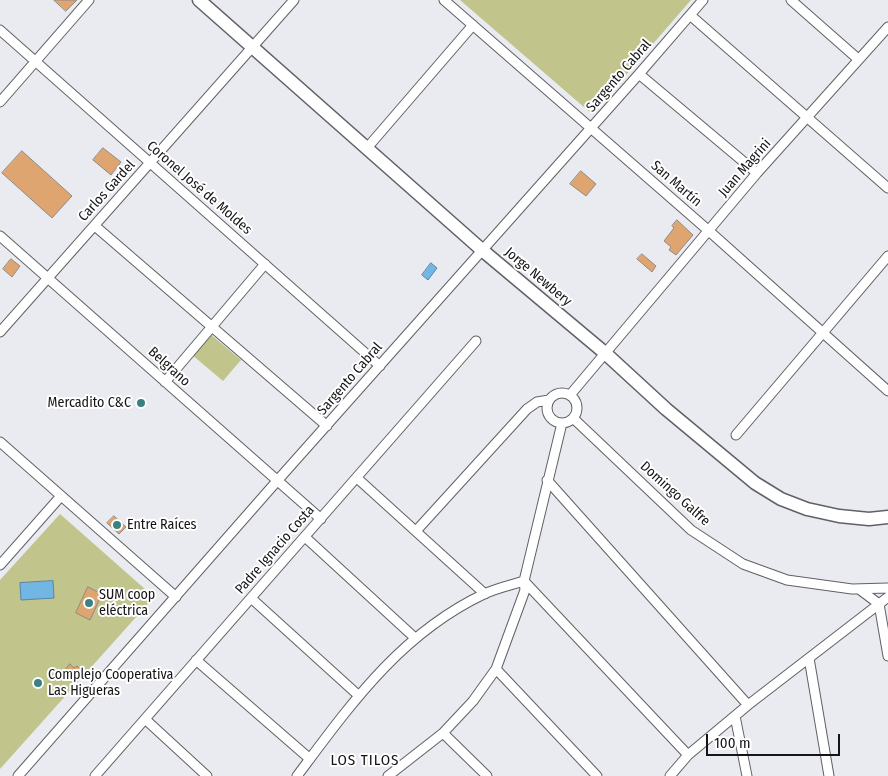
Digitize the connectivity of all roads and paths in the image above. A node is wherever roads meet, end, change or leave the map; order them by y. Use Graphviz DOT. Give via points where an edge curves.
graph roads {
  1 [pos="89,0"];
  2 [pos="199,0"];
  3 [pos="294,0"];
  4 [pos="444,0"];
  5 [pos="703,0"];
  6 [pos="790,0"];
  7 [pos="690,15"];
  8 [pos="473,25"];
  9 [pos="888,26"];
  10 [pos="0,30"];
  11 [pos="252,47"];
  12 [pos="858,59"];
  13 [pos="36,61"];
  14 [pos="639,74"];
  15 [pos="0,102"];
  16 [pos="808,117"];
  17 [pos="592,128"];
  18 [pos="367,148"];
  19 [pos="150,163"];
  20 [pos="757,173"];
  21 [pos="888,188"];
  22 [pos="95,226"];
  23 [pos="709,231"];
  24 [pos="0,236"];
  25 [pos="482,250"];
  26 [pos="888,256"];
  27 [pos="265,264"];
  28 [pos="47,278"];
  29 [pos="212,327"];
  30 [pos="0,332"];
  31 [pos="822,332"];
  32 [pos="476,341"];
  33 [pos="605,353"];
  34 [pos="380,366"];
  35 [pos="165,382"];
  36 [pos="888,392"];
  37 [pos="570,395"];
  38 [pos="549,400"];
  39 [pos="573,418"];
  40 [pos="562,423"];
  41 [pos="327,426"];
  42 [pos="736,434"];
  43 [pos="0,442"];
  44 [pos="357,478"];
  45 [pos="547,480"];
  46 [pos="277,481"];
  47 [pos="61,496"];
  48 [pos="888,517"];
  49 [pos="320,519"];
  50 [pos="416,531"];
  51 [pos="305,537"];
  52 [pos="0,565"];
  53 [pos="524,581"];
  54 [pos="888,588"];
  55 [pos="859,589"];
  56 [pos="485,594"];
  57 [pos="888,597"];
  58 [pos="176,598"];
  59 [pos="251,598"];
  60 [pos="879,604"];
  61 [pos="415,638"];
  62 [pos="888,656"];
  63 [pos="809,658"];
  64 [pos="196,660"];
  65 [pos="496,669"];
  66 [pos="358,695"];
  67 [pos="748,705"];
  68 [pos="735,716"];
  69 [pos="145,719"];
  70 [pos="443,733"];
  71 [pos="688,755"];
  72 [pos="310,759"];
  73 [pos="18,776"];
  74 [pos="95,776"];
  75 [pos="207,776"];
  76 [pos="297,776"];
  77 [pos="388,776"];
  78 [pos="487,776"];
  79 [pos="598,776"];
  80 [pos="670,776"];
  81 [pos="746,776"];
  82 [pos="829,776"];
  1 -- 13 [label="street"];
  2 -- 11 [label="main road, Jorge Newbery"];
  3 -- 11 [label="street, Carlos Gardel"];
  4 -- 8 [label="street, San Martín"];
  5 -- 7 [label="street, Sargento Cabral"];
  6 -- 12 [label="street"];
  7 -- 14 [label="street, Sargento Cabral"];
  7 -- 16 [label="street"];
  8 -- 17 [label="street, San Martín"];
  8 -- 18 [label="street"];
  9 -- 12 [label="street, Juan Magrini"];
  10 -- 13 [label="street, Coronel José de Moldes"];
  11 -- 18 [label="main road, Jorge Newbery"];
  11 -- 19 [label="street, Carlos Gardel"];
  12 -- 16 [label="street, Juan Magrini"];
  13 -- 15 [label="street"];
  13 -- 19 [label="street, Coronel José de Moldes"];
  14 -- 17 [label="street, Sargento Cabral"];
  14 -- 20 [label="street"];
  16 -- 20 [label="street, Juan Magrini"];
  16 -- 21 [label="street"];
  17 -- 23 [label="street, San Martín"];
  17 -- 25 [label="street, Sargento Cabral"];
  18 -- 25 [label="main road, Jorge Newbery"];
  19 -- 22 [label="street, Carlos Gardel"];
  19 -- 27 [label="street, Coronel José de Moldes"];
  20 -- 23 [label="street, Juan Magrini"];
  22 -- 28 [label="street, Carlos Gardel"];
  22 -- 29 [label="street"];
  23 -- 31 [label="street, San Martín"];
  23 -- 33 [label="street, Juan Magrini"];
  24 -- 28 [label="street, Belgrano"];
  25 -- 33 [label="main road, Jorge Newbery"];
  25 -- 34 [label="street, Sargento Cabral"];
  26 -- 31 [label="street"];
  27 -- 29 [label="street"];
  27 -- 34 [label="street, Coronel José de Moldes"];
  28 -- 30 [label="street, Carlos Gardel"];
  28 -- 35 [label="street, Belgrano"];
  29 -- 35 [label="street"];
  29 -- 41 [label="street"];
  31 -- 36 [label="street, San Martín"];
  31 -- 42 [label="street"];
  32 -- 44 [label="street, Padre Ignacio Costa"];
  33 -- 37 [label="street, Juan Magrini"];
  33 -- 48 [label="main road, Jorge Newbery" via="721,455 782,499 839,516"];
  34 -- 41 [label="street, Sargento Cabral"];
  35 -- 46 [label="street, Belgrano"];
  37 -- 38 [label="street" via="560,393"];
  37 -- 39 [label="street" via="577,408"];
  38 -- 40 [label="street" via="549,416"];
  38 -- 50 [label="street" via="527,409"];
  39 -- 40 [label="street"];
  39 -- 55 [label="street, Domingo Galfre" via="690,530 743,564 787,580"];
  40 -- 45 [label="street"];
  41 -- 46 [label="street, Sargento Cabral"];
  43 -- 47 [label="street"];
  44 -- 49 [label="street, Padre Ignacio Costa"];
  44 -- 50 [label="street"];
  45 -- 53 [label="street"];
  45 -- 67 [label="street"];
  46 -- 49 [label="street, Belgrano"];
  46 -- 58 [label="street, Sargento Cabral"];
  47 -- 52 [label="street"];
  47 -- 58 [label="street"];
  49 -- 51 [label="street, Padre Ignacio Costa"];
  50 -- 56 [label="street"];
  51 -- 59 [label="street, Padre Ignacio Costa"];
  51 -- 61 [label="street"];
  53 -- 56 [label="street"];
  53 -- 65 [label="street" via="525,590"];
  53 -- 71 [label="street"];
  54 -- 55 [label="street, Domingo Galfre"];
  55 -- 60 [label="street"];
  56 -- 61 [label="street" via="442,618"];
  57 -- 60 [label="street"];
  58 -- 73 [label="street, Sargento Cabral"];
  59 -- 64 [label="street, Padre Ignacio Costa"];
  59 -- 66 [label="street"];
  60 -- 62 [label="street"];
  60 -- 63 [label="street"];
  61 -- 66 [label="street"];
  63 -- 67 [label="street"];
  63 -- 82 [label="street"];
  64 -- 69 [label="street, Padre Ignacio Costa"];
  64 -- 72 [label="street"];
  65 -- 70 [label="street" via="473,701"];
  65 -- 79 [label="street"];
  66 -- 72 [label="street"];
  67 -- 68 [label="street"];
  68 -- 71 [label="street"];
  68 -- 81 [label="street"];
  69 -- 74 [label="street, Padre Ignacio Costa"];
  69 -- 75 [label="street"];
  70 -- 77 [label="street"];
  70 -- 78 [label="street"];
  71 -- 80 [label="street"];
  72 -- 76 [label="street"];
}
